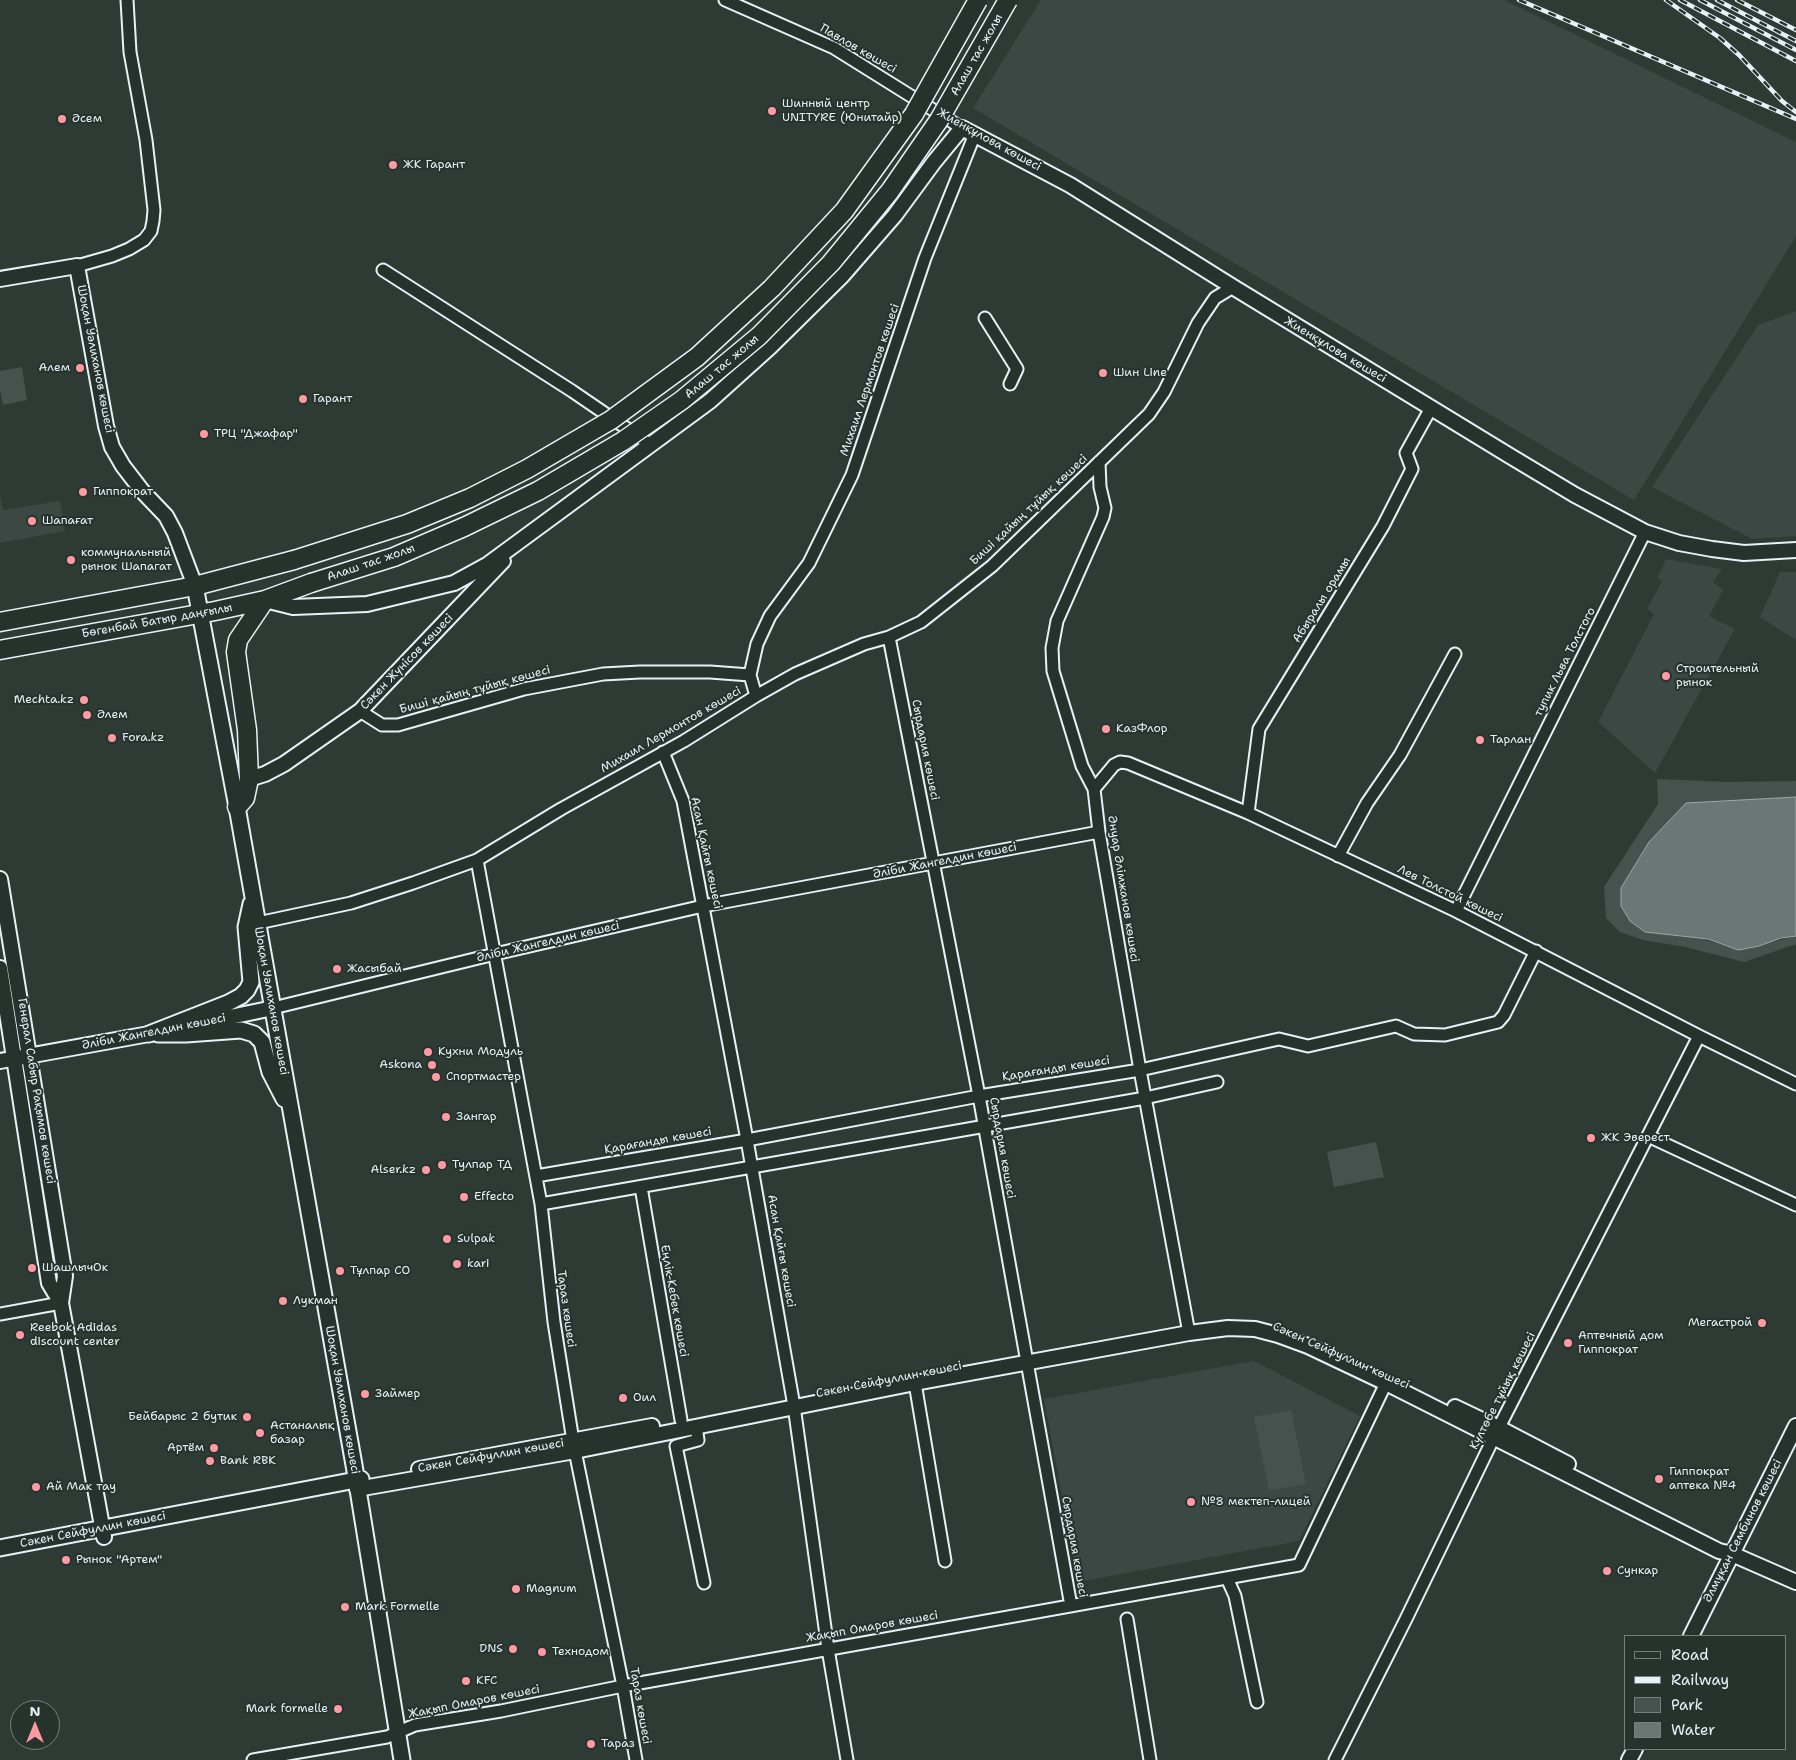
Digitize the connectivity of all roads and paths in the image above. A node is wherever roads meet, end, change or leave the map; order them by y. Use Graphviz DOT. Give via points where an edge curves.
graph roads {
  1 [pos="127,0"];
  2 [pos="725,0"];
  3 [pos="978,0"];
  4 [pos="1008,0"];
  5 [pos="895,86"];
  6 [pos="968,131"];
  7 [pos="77,266"];
  8 [pos="383,270"];
  9 [pos="0,279"];
  10 [pos="1233,287"];
  11 [pos="985,318"];
  12 [pos="1010,384"];
  13 [pos="1431,408"];
  14 [pos="651,445"];
  15 [pos="1099,462"];
  16 [pos="1645,532"];
  17 [pos="523,540"];
  18 [pos="1796,550"];
  19 [pos="311,583"];
  20 [pos="195,586"];
  21 [pos="265,600"];
  22 [pos="200,614"];
  23 [pos="0,622"];
  24 [pos="888,637"];
  25 [pos="0,650"];
  26 [pos="1455,654"];
  27 [pos="750,675"];
  28 [pos="756,696"];
  29 [pos="360,711"];
  30 [pos="663,752"];
  31 [pos="249,779"];
  32 [pos="1094,789"];
  33 [pos="237,807"];
  34 [pos="1248,813"];
  35 [pos="1099,832"];
  36 [pos="1338,856"];
  37 [pos="478,860"];
  38 [pos="933,864"];
  39 [pos="0,879"];
  40 [pos="253,896"];
  41 [pos="703,906"];
  42 [pos="1456,911"];
  43 [pos="258,924"];
  44 [pos="1536,951"];
  45 [pos="495,954"];
  46 [pos="0,968"];
  47 [pos="273,1008"];
  48 [pos="149,1034"];
  49 [pos="1699,1036"];
  50 [pos="30,1055"];
  51 [pos="14,1058"];
  52 [pos="0,1061"];
  53 [pos="1140,1070"];
  54 [pos="1217,1082"];
  55 [pos="1796,1084"];
  56 [pos="979,1096"];
  57 [pos="1146,1098"];
  58 [pos="291,1112"];
  59 [pos="984,1127"];
  60 [pos="1648,1136"];
  61 [pos="747,1140"];
  62 [pos="752,1168"];
  63 [pos="536,1176"];
  64 [pos="641,1187"];
  65 [pos="541,1204"];
  66 [pos="1796,1204"];
  67 [pos="61,1303"];
  68 [pos="0,1314"];
  69 [pos="1188,1329"];
  70 [pos="1027,1358"];
  71 [pos="915,1383"];
  72 [pos="1386,1383"];
  73 [pos="794,1402"];
  74 [pos="681,1420"];
  75 [pos="696,1426"];
  76 [pos="1796,1426"];
  77 [pos="1497,1432"];
  78 [pos="574,1446"];
  79 [pos="358,1483"];
  80 [pos="104,1532"];
  81 [pos="0,1548"];
  82 [pos="1732,1554"];
  83 [pos="0,1557"];
  84 [pos="945,1561"];
  85 [pos="1227,1578"];
  86 [pos="704,1582"];
  87 [pos="1796,1582"];
  88 [pos="1071,1606"];
  89 [pos="1127,1619"];
  90 [pos="1692,1635"];
  91 [pos="828,1649"];
  92 [pos="623,1686"];
  93 [pos="1257,1702"];
  94 [pos="398,1733"];
  95 [pos="253,1760"];
  96 [pos="402,1760"];
  97 [pos="636,1760"];
  98 [pos="847,1760"];
  99 [pos="1150,1760"];
  100 [pos="1334,1760"];
  1 -- 7 [label="street" via="130,52 146,140 153,221 144,240 129,249"];
  2 -- 5 [label="street, Павлов көшесі" via="834,48"];
  3 -- 20 [label="main road, Алаш тас жолы, bridge" via="914,114 844,211 772,288 697,357 611,420 470,498 407,524 294,560"];
  4 -- 19 [label="main road, Алаш тас жолы, bridge" via="939,120 890,191 831,264 759,336 682,400 623,441 538,492 394,557"];
  5 -- 6 [label="street, Жиенқұлова көшесі"];
  6 -- 10 [label="street, Жиенқұлова көшесі" via="1070,185"];
  6 -- 14 [label="street" via="934,162 895,215 842,276 710,401"];
  6 -- 27 [label="street, Михаил Лермонтов көшесі" via="852,475 809,564 770,616 757,644"];
  7 -- 9 [label="street"];
  7 -- 20 [label="street, Шоқан Уәлиханов көшесі" via="112,447 143,492 166,516 176,533"];
  8 -- 14 [label="street"];
  10 -- 13 [label="street, Жиенқұлова көшесі"];
  10 -- 15 [label="street, Биші қайың тұйық көшесі" via="1215,298 1198,323 1164,392 1149,414"];
  11 -- 12 [label="street" via="1017,369"];
  13 -- 16 [label="street, Жиенқұлова көшесі" via="1575,495"];
  13 -- 34 [label="street, Абыралы орамы" via="1406,453 1412,469 1383,526 1259,729"];
  14 -- 17 [label="street"];
  15 -- 24 [label="street, Биші қайың тұйық көшесі" via="992,566 921,622"];
  15 -- 32 [label="street, Әнуар Әлімжанов көшесі" via="1105,508 1103,517 1062,606 1052,648 1053,671 1072,735"];
  16 -- 18 [label="street, Жиенқұлова көшесі" via="1679,543 1744,553"];
  16 -- 42 [label="street, тупик Льва Толстого"];
  17 -- 21 [label="street" via="454,583 367,604 293,607"];
  17 -- 29 [label="street, Сәкен Жүнісов көшесі"];
  19 -- 21 [label="main road, Бөгенбай Батыр даңғылы"];
  20 -- 22 [label="main road, Шоқан Уәлиханов көшесі"];
  20 -- 23 [label="main road"];
  21 -- 22 [label="main road, Бөгенбай Батыр даңғылы"];
  21 -- 31 [label="main road" via="238,640 236,652 247,730"];
  22 -- 25 [label="main road, Бөгенбай Батыр даңғылы"];
  22 -- 33 [label="main road, Шоқан Уәлиханов көшесі"];
  24 -- 28 [label="street, Биші қайың тұйық көшесі" via="795,674"];
  24 -- 38 [label="street, Сырдария көшесі"];
  26 -- 36 [label="street" via="1400,755 1367,803"];
  27 -- 28 [label="street, Михаил Лермонтов көшесі"];
  27 -- 29 [label="street, Биші қайың тұйық көшесі" via="710,672 602,674 524,690 398,724 382,725"];
  28 -- 30 [label="street, Михаил Лермонтов көшесі"];
  29 -- 31 [label="street, Сәкен Жүнісов көшесі" via="284,764"];
  30 -- 37 [label="street, Михаил Лермонтов көшесі"];
  30 -- 41 [label="street, Асан Қайғы көшесі" via="683,801"];
  31 -- 33 [label="main road" via="245,798"];
  32 -- 34 [label="street, Лев Толстой көшесі" via="1114,765 1128,763"];
  32 -- 35 [label="street, Әнуар Әлімжанов көшесі"];
  33 -- 40 [label="main road, Шоқан Уәлиханов көшесі"];
  34 -- 36 [label="street, Лев Толстой көшесі"];
  35 -- 38 [label="street, Әліби Жангелдин көшесі"];
  35 -- 53 [label="street, Әнуар Әлімжанов көшесі"];
  36 -- 42 [label="street, Лев Толстой көшесі"];
  37 -- 43 [label="street, Михаил Лермонтов көшесі" via="351,903"];
  37 -- 45 [label="street, Тараз көшесі"];
  38 -- 41 [label="street, Әліби Жангелдин көшесі"];
  38 -- 56 [label="street, Сырдария көшесі"];
  39 -- 50 [label="street, Генерал Сабыр Рақымов көшесі"];
  40 -- 43 [label="main road, Шоқан Уәлиханов көшесі"];
  40 -- 48 [label="main road" via="246,927 251,982 247,990 228,1003"];
  41 -- 45 [label="street, Әліби Жангелдин көшесі"];
  41 -- 61 [label="street, Асан Қайғы көшесі"];
  42 -- 44 [label="street, Лев Толстой көшесі"];
  43 -- 47 [label="main road, Шоқан Уәлиханов көшесі"];
  44 -- 49 [label="street, Лев Толстой көшесі"];
  44 -- 53 [label="street, Қарағанды көшесі" via="1498,1022 1446,1035 1414,1034 1396,1026 1308,1046 1279,1039"];
  45 -- 47 [label="street, Әліби Жангелдин көшесі"];
  45 -- 63 [label="street, Тараз көшесі"];
  46 -- 51 [label="street, Генерал Сабыр Рақымов көшесі"];
  47 -- 48 [label="street, Әліби Жангелдин көшесі"];
  47 -- 58 [label="main road, Шоқан Уәлиханов көшесі"];
  48 -- 50 [label="street, Әліби Жангелдин көшесі"];
  48 -- 58 [label="main road" via="241,1030 254,1034 262,1042 270,1072"];
  49 -- 55 [label="street, Лев Толстой көшесі"];
  49 -- 60 [label="street, Күлтөбе тұйық көшесі"];
  50 -- 51 [label="street, Әліби Жангелдин көшесі"];
  50 -- 67 [label="street, Генерал Сабыр Рақымов көшесі" via="66,1276"];
  51 -- 52 [label="street, Әліби Жангелдин көшесі"];
  51 -- 67 [label="street, Генерал Сабыр Рақымов көшесі" via="49,1283"];
  53 -- 56 [label="street, Қарағанды көшесі"];
  53 -- 57 [label="street, Әнуар Әлімжанов көшесі"];
  54 -- 57 [label="street"];
  56 -- 59 [label="street, Сырдария көшесі"];
  56 -- 61 [label="street, Қарағанды көшесі"];
  57 -- 59 [label="street"];
  57 -- 69 [label="street, Әнуар Әлімжанов көшесі"];
  58 -- 79 [label="main road, Шоқан Уәлиханов көшесі"];
  59 -- 62 [label="street"];
  59 -- 70 [label="street, Сырдария көшесі"];
  60 -- 66 [label="street"];
  60 -- 77 [label="street, Күлтөбе тұйық көшесі"];
  61 -- 62 [label="street, Асан Қайғы көшесі"];
  61 -- 63 [label="street, Қарағанды көшесі"];
  62 -- 64 [label="street"];
  62 -- 73 [label="street, Асан Қайғы көшесі"];
  63 -- 65 [label="street, Тараз көшесі"];
  64 -- 65 [label="street"];
  64 -- 74 [label="street, Еңлік-Кебек көшесі"];
  65 -- 78 [label="street, Тараз көшесі" via="554,1322"];
  67 -- 68 [label="street"];
  67 -- 80 [label="street, Генерал Сабыр Рақымов көшесі"];
  69 -- 70 [label="street, Сәкен Сейфуллин көшесі"];
  69 -- 72 [label="street, Сәкен Сейфуллин көшесі" via="1255,1329 1270,1333 1308,1346"];
  69 -- 77 [label="street, Сәкен Сейфуллин көшесі" via="1216,1320 1267,1323 1283,1328"];
  70 -- 71 [label="street, Сәкен Сейфуллин көшесі"];
  70 -- 73 [label="street, Сәкен Сейфуллин көшесі"];
  70 -- 88 [label="street, Сырдария көшесі"];
  71 -- 73 [label="street, Сәкен Сейфуллин көшесі"];
  71 -- 84 [label="street, Сәкен Сейфуллин көшесі"];
  72 -- 77 [label="street, Сәкен Сейфуллин көшесі"];
  72 -- 85 [label="street, Жақып Омаров көшесі" via="1299,1565"];
  73 -- 74 [label="street, Сәкен Сейфуллин көшесі"];
  73 -- 75 [label="street, Сәкен Сейфуллин көшесі"];
  73 -- 91 [label="street, Асан Қайғы көшесі"];
  74 -- 78 [label="street, Сәкен Сейфуллин көшесі"];
  75 -- 78 [label="street, Сәкен Сейфуллин көшесі"];
  75 -- 86 [label="street" via="698,1440 676,1446"];
  76 -- 82 [label="street, Әлмұқан Сембинов көшесі"];
  77 -- 82 [label="street, Сәкен Сейфуллин көшесі" via="1719,1551"];
  77 -- 100 [label="street, Күлтөбе тұйық көшесі"];
  78 -- 79 [label="street, Сәкен Сейфуллин көшесі"];
  78 -- 92 [label="street, Тараз көшесі"];
  79 -- 80 [label="main road, Сәкен Сейфуллин көшесі"];
  79 -- 94 [label="main road, Шоқан Уәлиханов көшесі"];
  80 -- 81 [label="main road, Сәкен Сейфуллин көшесі"];
  80 -- 83 [label="main road, Сәкен Сейфуллин көшесі"];
  82 -- 87 [label="street, Сәкен Сейфуллин көшесі"];
  82 -- 90 [label="street, Әлмұқан Сембинов көшесі"];
  85 -- 88 [label="street, Жақып Омаров көшесі"];
  85 -- 93 [label="street" via="1236,1596"];
  88 -- 91 [label="street, Жақып Омаров көшесі"];
  89 -- 99 [label="street"];
  91 -- 92 [label="street, Жақып Омаров көшесі"];
  91 -- 98 [label="street, Асан Қайғы көшесі"];
  92 -- 94 [label="street, Жақып Омаров көшесі" via="415,1725"];
  92 -- 97 [label="street, Тараз көшесі"];
  94 -- 95 [label="street, Жақып Омаров көшесі"];
  94 -- 96 [label="main road, Шоқан Уәлиханов көшесі"];
}
